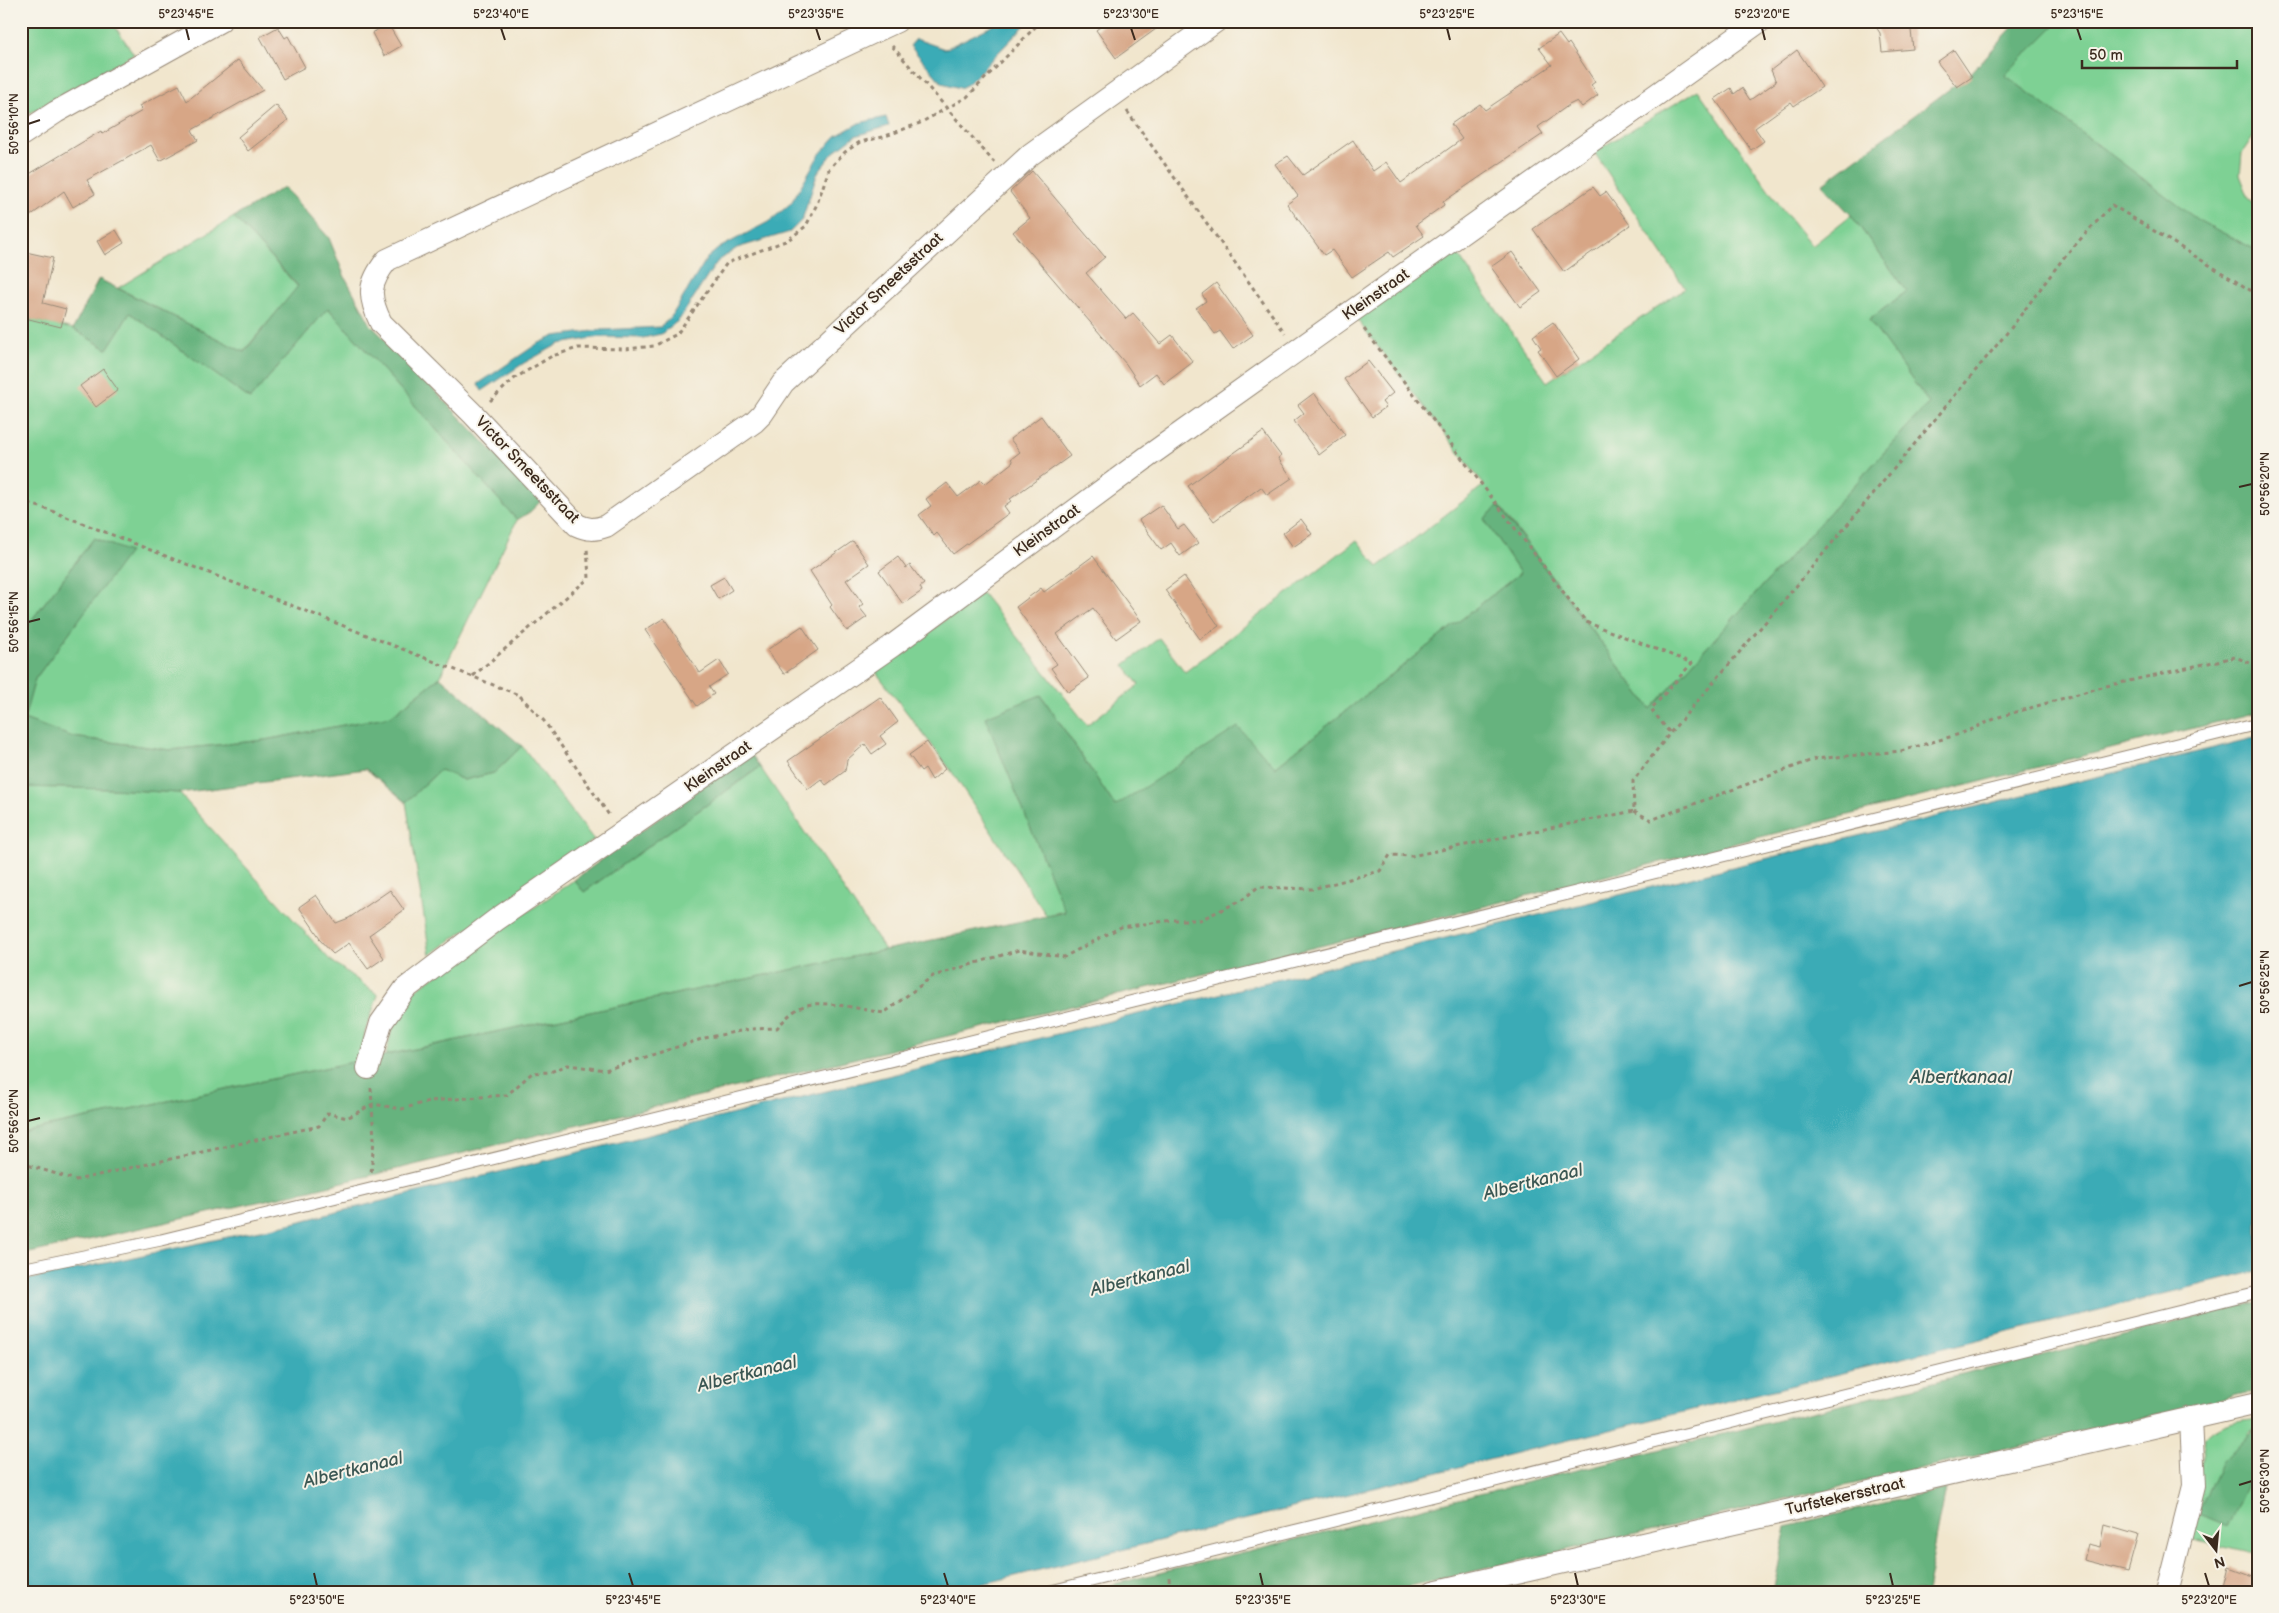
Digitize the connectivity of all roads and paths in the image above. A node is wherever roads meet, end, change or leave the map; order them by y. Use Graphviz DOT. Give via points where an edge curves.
graph roads {
  1 [pos="220,21"];
  2 [pos="1041,21"];
  3 [pos="1216,21"];
  4 [pos="1760,21"];
  5 [pos="889,29"];
  6 [pos="1114,94"];
  7 [pos="945,108"];
  8 [pos="21,134"];
  9 [pos="1006,175"];
  10 [pos="2258,295"];
  11 [pos="1360,324"];
  12 [pos="1298,350"];
  13 [pos="474,415"];
  14 [pos="21,501"];
  15 [pos="586,529"];
  16 [pos="2258,666"];
  17 [pos="472,676"];
  18 [pos="2258,724"];
  19 [pos="1670,733"];
  20 [pos="1634,811"];
  21 [pos="622,834"];
  22 [pos="368,1068"];
  23 [pos="371,1092"];
  24 [pos="373,1104"];
  25 [pos="21,1163"];
  26 [pos="370,1189"];
  27 [pos="21,1269"];
  28 [pos="2258,1292"];
  29 [pos="2258,1403"];
  30 [pos="2191,1418"];
  31 [pos="1047,1592"];
  32 [pos="1433,1592"];
  33 [pos="2167,1592"];
  1 -- 8 [label="street"];
  2 -- 7 [label="path" via="967,97"];
  3 -- 6 [label="street, Victor Smeetsstraat"];
  4 -- 12 [label="street, Kleinstraat"];
  5 -- 7 [label="path"];
  5 -- 13 [label="street, Victor Smeetsstraat" via="387,260 375,275 370,294 381,323"];
  6 -- 9 [label="street, Victor Smeetsstraat"];
  6 -- 12 [label="path"];
  7 -- 9 [label="path"];
  7 -- 13 [label="path" via="920,124 860,142 845,152 829,169 806,226 788,240 727,263 677,334 654,346 578,348 552,356 516,378"];
  9 -- 15 [label="street, Victor Smeetsstraat" via="783,383 754,422 606,526"];
  10 -- 19 [label="path" via="2112,205 2065,256 2011,328"];
  11 -- 19 [label="path" via="1586,622 1692,663 1651,709"];
  12 -- 21 [label="street, Kleinstraat" via="892,646"];
  13 -- 15 [label="street, Victor Smeetsstraat" via="569,517"];
  14 -- 17 [label="path"];
  15 -- 17 [label="path" via="589,578"];
  16 -- 20 [label="path" via="2234,657 2102,687 1999,717 1960,734 1901,751 1815,759 1651,820"];
  17 -- 21 [label="path" via="519,694 544,722"];
  18 -- 26 [label="lane"];
  19 -- 20 [label="path" via="1633,780"];
  20 -- 24 [label="path" via="1411,856 1390,855 1380,871 1312,889 1258,887 1242,900 1200,920 1121,927 1064,957 1019,950 933,976 884,1013 834,1005 806,1005 787,1016 777,1028 750,1029 705,1038 605,1070 568,1065 550,1072 532,1073 507,1095 429,1101 402,1109"];
  21 -- 22 [label="street, Kleinstraat" via="496,920 405,989 382,1023"];
  23 -- 24 [label="path"];
  24 -- 25 [label="path" via="347,1118 328,1113 319,1126 76,1180"];
  24 -- 26 [label="path"];
  26 -- 27 [label="lane" via="161,1240"];
  28 -- 31 [label="lane"];
  29 -- 30 [label="street, Turfstekersstraat"];
  30 -- 32 [label="street, Turfstekersstraat"];
  30 -- 33 [label="street" via="2194,1486"];
}
